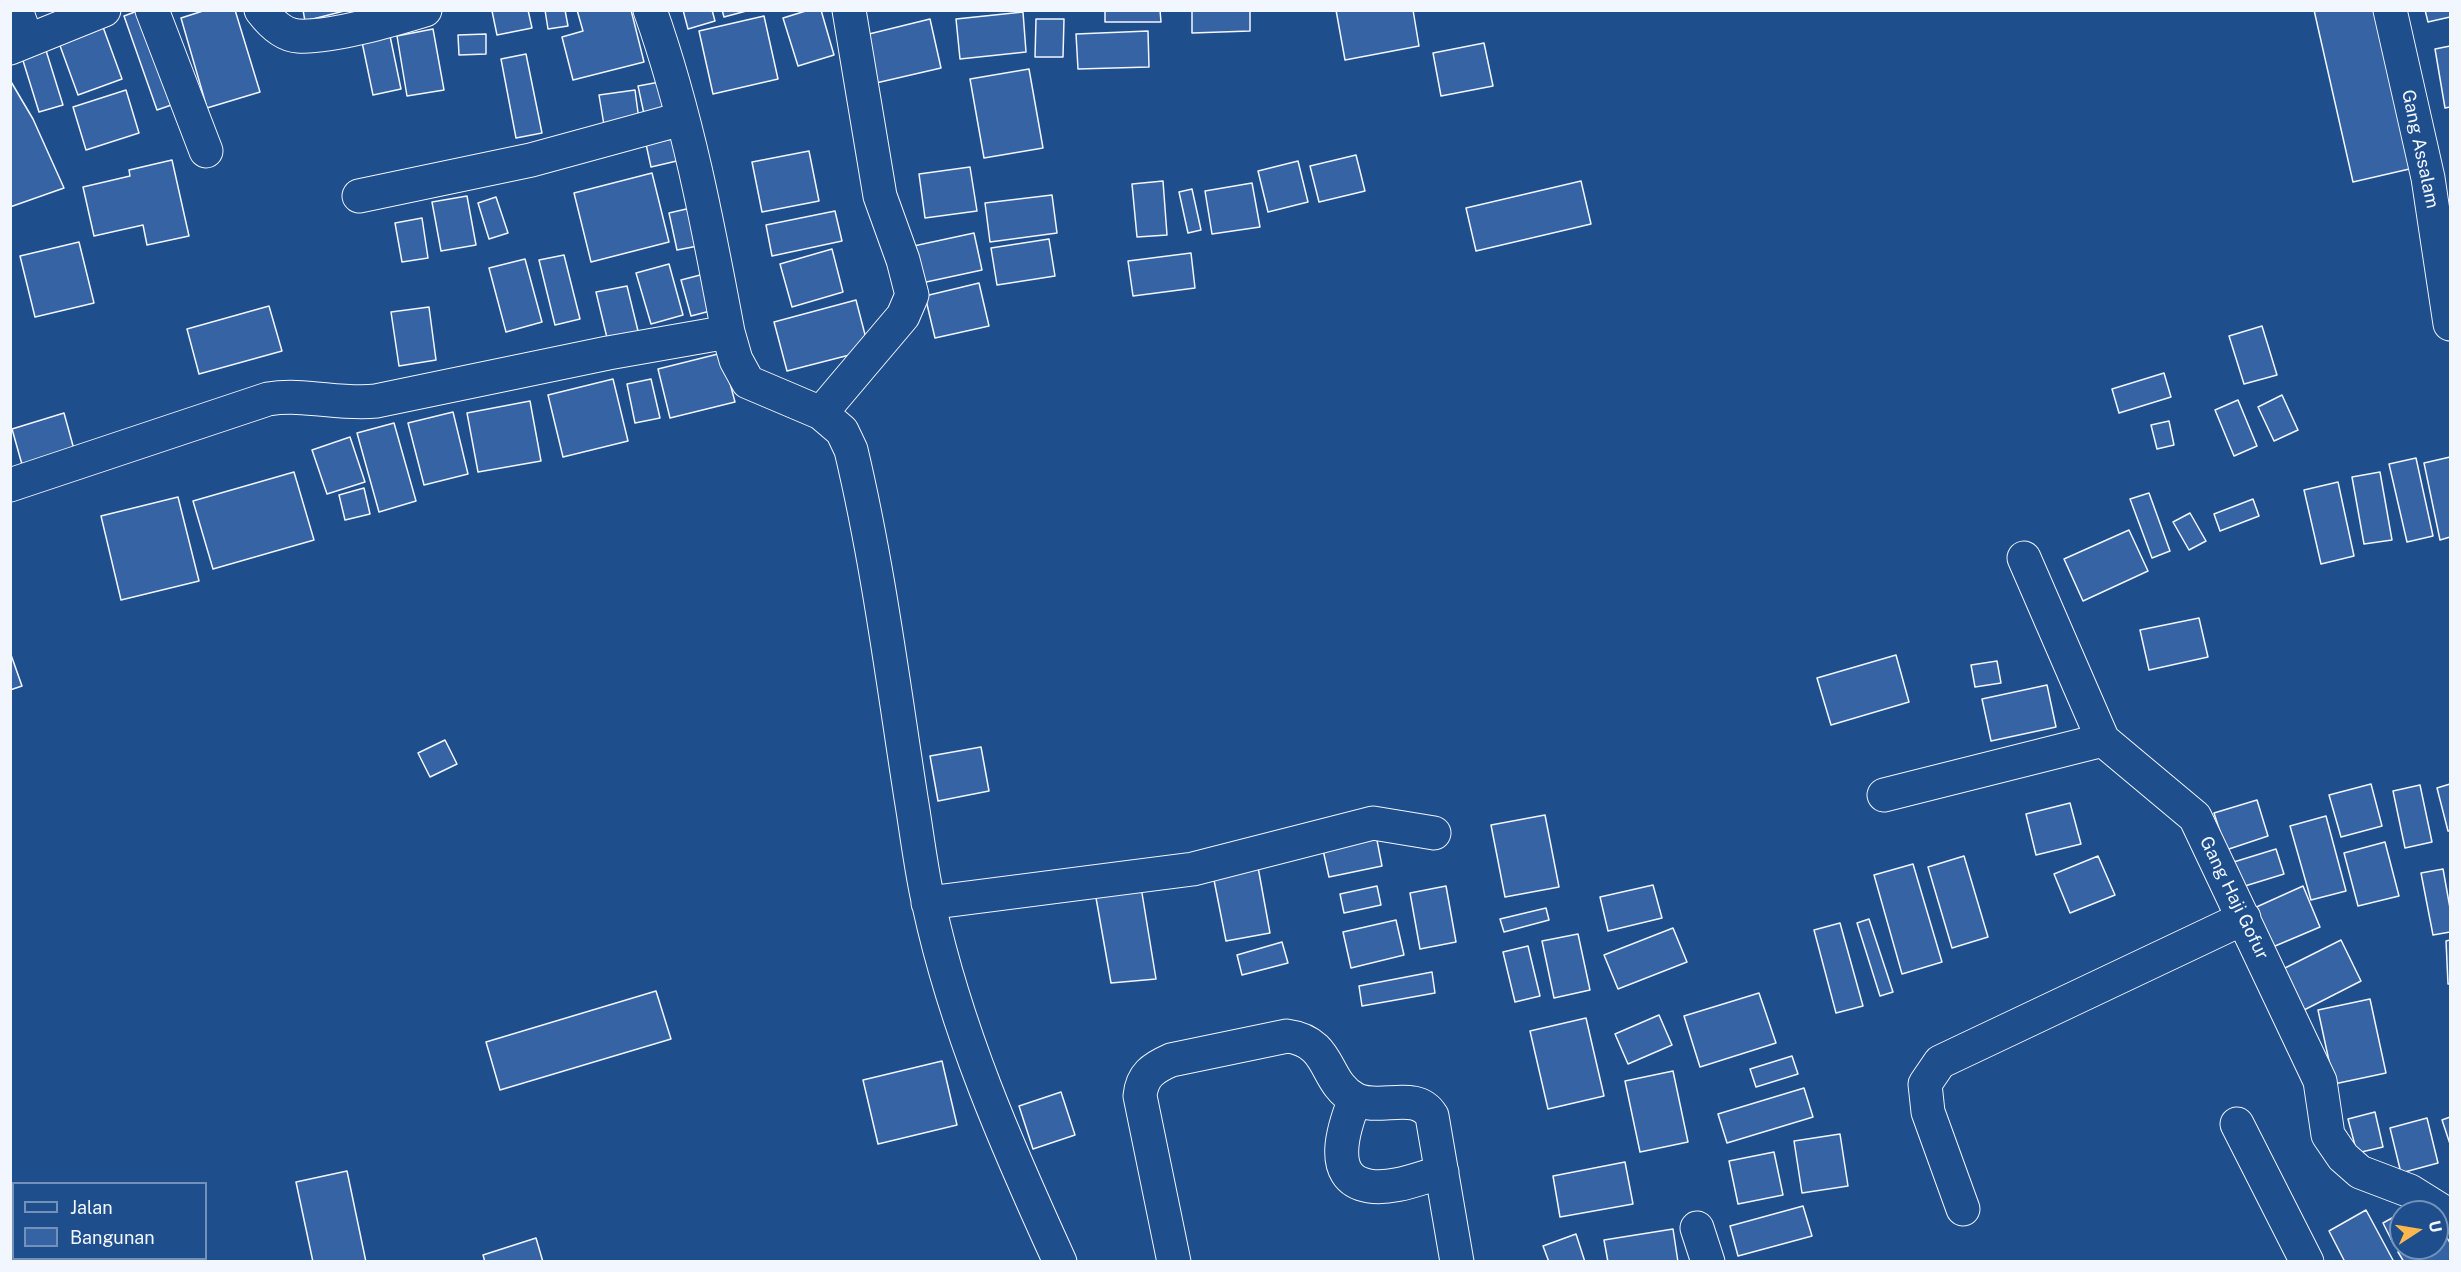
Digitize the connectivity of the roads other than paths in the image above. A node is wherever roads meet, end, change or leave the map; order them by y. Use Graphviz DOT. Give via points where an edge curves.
graph roads {
  1 [pos="104,10"];
  2 [pos="152,10"];
  3 [pos="261,10"];
  4 [pos="424,10"];
  5 [pos="650,10"];
  6 [pos="849,10"];
  7 [pos="2390,10"];
  8 [pos="18,33"];
  9 [pos="681,119"];
  10 [pos="206,151"];
  11 [pos="359,196"];
  12 [pos="2451,324"];
  13 [pos="728,332"];
  14 [pos="821,412"];
  15 [pos="10,485"];
  16 [pos="2024,558"];
  17 [pos="2103,740"];
  18 [pos="1884,795"];
  19 [pos="1434,833"];
  20 [pos="928,903"];
  21 [pos="2244,918"];
  22 [pos="1355,1099"];
  23 [pos="2237,1124"];
  24 [pos="1442,1172"];
  25 [pos="1963,1209"];
  26 [pos="2451,1216"];
  27 [pos="1696,1228"];
  28 [pos="1060,1262"];
  29 [pos="1174,1262"];
  30 [pos="1457,1262"];
  31 [pos="1708,1262"];
  32 [pos="2307,1262"];
  1 -- 8 [label="street"];
  2 -- 10 [label="street"];
  3 -- 4 [label="street" via="273,26 296,36 374,24"];
  5 -- 9 [label="street"];
  6 -- 14 [label="street" via="880,196 912,296 903,316"];
  7 -- 12 [label="street, Gang Assalam" via="2428,178"];
  9 -- 11 [label="street" via="531,160"];
  9 -- 13 [label="street"];
  13 -- 14 [label="street" via="748,382"];
  13 -- 15 [label="street" via="608,352 376,401 358,403 288,396 268,399"];
  14 -- 20 [label="street" via="842,431 858,481"];
  16 -- 17 [label="street, Gang Haji Gofur"];
  17 -- 18 [label="street"];
  17 -- 21 [label="street, Gang Haji Gofur" via="2195,817"];
  19 -- 20 [label="street" via="1373,823 1193,869"];
  20 -- 28 [label="street" via="963,1031 1013,1160"];
  21 -- 25 [label="street" via="1940,1062 1925,1084 1928,1112"];
  21 -- 26 [label="street, Gang Haji Gofur" via="2320,1081 2328,1135 2343,1157 2360,1172 2410,1191"];
  22 -- 24 [label="street" via="1375,1104 1414,1103 1428,1109"];
  22 -- 24 [label="street" via="1340,1146 1346,1169 1355,1180 1368,1186 1393,1185"];
  22 -- 29 [label="street" via="1334,1077 1324,1056 1299,1037 1287,1036 1171,1060 1148,1073 1140,1096"];
  23 -- 32 [label="street"];
  24 -- 30 [label="street"];
  27 -- 31 [label="street"];
}
